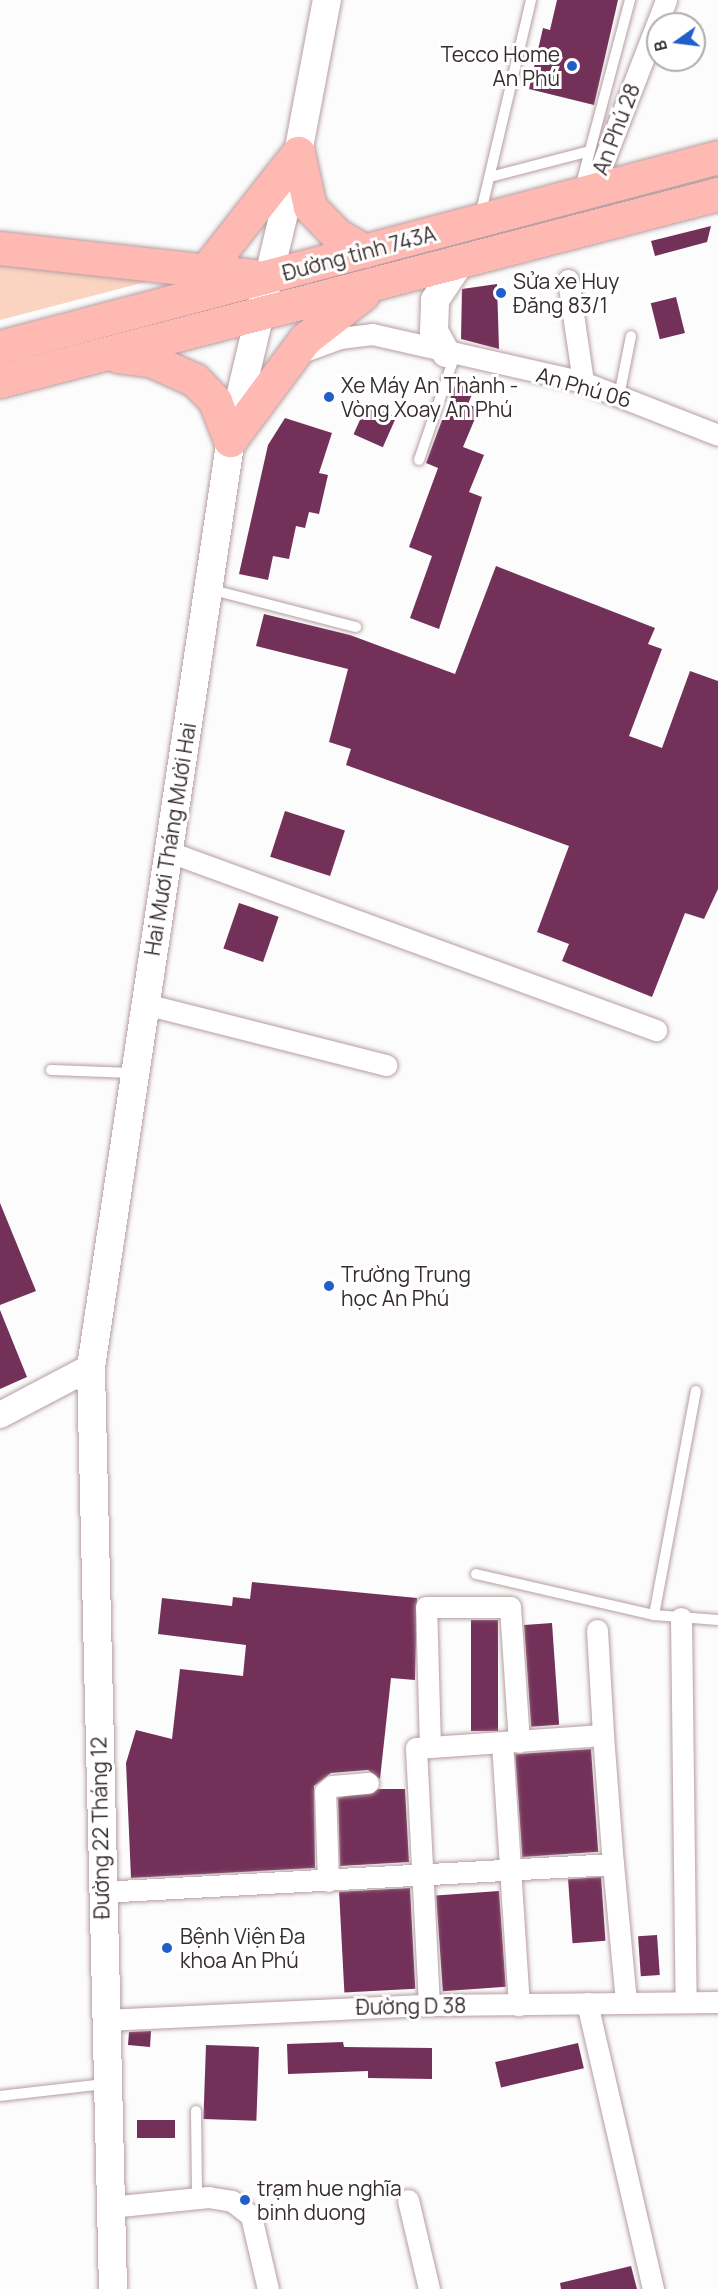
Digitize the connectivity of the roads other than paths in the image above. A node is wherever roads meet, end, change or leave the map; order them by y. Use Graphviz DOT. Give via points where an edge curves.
graph roads {
  1 [pos="327,0"];
  2 [pos="531,0"];
  3 [pos="630,0"];
  4 [pos="666,0"];
  5 [pos="590,151"];
  6 [pos="298,153"];
  7 [pos="718,157"];
  8 [pos="490,177"];
  9 [pos="585,192"];
  10 [pos="718,194"];
  11 [pos="479,221"];
  12 [pos="0,248"];
  13 [pos="365,251"];
  14 [pos="461,261"];
  15 [pos="206,271"];
  16 [pos="268,278"];
  17 [pos="568,280"];
  18 [pos="381,282"];
  19 [pos="169,304"];
  20 [pos="260,314"];
  21 [pos="632,336"];
  22 [pos="0,347"];
  23 [pos="101,354"];
  24 [pos="451,354"];
  25 [pos="287,362"];
  26 [pos="54,367"];
  27 [pos="0,381"];
  28 [pos="583,382"];
  29 [pos="619,396"];
  30 [pos="0,408"];
  31 [pos="718,435"];
  32 [pos="230,440"];
  33 [pos="419,460"];
  34 [pos="209,589"];
  35 [pos="356,627"];
  36 [pos="167,851"];
  37 [pos="145,1004"];
  38 [pos="656,1030"];
  39 [pos="386,1065"];
  40 [pos="51,1070"];
  41 [pos="134,1073"];
  42 [pos="91,1367"];
  43 [pos="696,1391"];
  44 [pos="0,1415"];
  45 [pos="476,1574"];
  46 [pos="654,1615"];
  47 [pos="681,1618"];
  48 [pos="718,1620"];
  49 [pos="597,1630"];
  50 [pos="603,1735"];
  51 [pos="510,1742"];
  52 [pos="430,1747"];
  53 [pos="368,1783"];
  54 [pos="613,1864"];
  55 [pos="510,1870"];
  56 [pos="422,1877"];
  57 [pos="328,1881"];
  58 [pos="101,1892"];
  59 [pos="626,2002"];
  60 [pos="686,2002"];
  61 [pos="718,2002"];
  62 [pos="587,2003"];
  63 [pos="429,2005"];
  64 [pos="519,2005"];
  65 [pos="105,2020"];
  66 [pos="107,2084"];
  67 [pos="0,2096"];
  68 [pos="196,2110"];
  69 [pos="197,2199"];
  70 [pos="408,2200"];
  71 [pos="111,2207"];
  72 [pos="113,2289"];
  73 [pos="268,2289"];
  74 [pos="429,2289"];
  75 [pos="653,2289"];
  1 -- 6 [label="main road"];
  2 -- 8 [label="lane"];
  3 -- 5 [label="lane"];
  4 -- 9 [label="street, An Phú 28"];
  5 -- 8 [label="lane"];
  5 -- 9 [label="lane"];
  6 -- 13 [label="main road" via="310,207 337,235"];
  6 -- 15 [label="main road"];
  6 -- 16 [label="main road"];
  7 -- 9 [label="main road, Đường tỉnh 743A"];
  8 -- 11 [label="lane"];
  9 -- 11 [label="main road, Đường tỉnh 743A"];
  10 -- 14 [label="main road, Đường tỉnh 743A"];
  11 -- 13 [label="main road, Đường tỉnh 743A"];
  12 -- 15 [label="main road"];
  13 -- 16 [label="main road, Đường tỉnh 743A"];
  14 -- 18 [label="main road, Đường tỉnh 743A"];
  14 -- 24 [label="main road" via="444,279 434,308 437,344"];
  15 -- 16 [label="main road"];
  15 -- 19 [label="main road"];
  16 -- 19 [label="main road, Đường tỉnh 743A"];
  16 -- 20 [label="main road"];
  17 -- 28 [label="street"];
  18 -- 20 [label="main road, Đường tỉnh 743A"];
  18 -- 25 [label="main road" via="332,315"];
  19 -- 22 [label="main road, Đường tỉnh 743A"];
  20 -- 23 [label="main road, Đường tỉnh 743A"];
  20 -- 32 [label="main road, Hai Mươi Tháng Mười Hai"];
  21 -- 29 [label="lane"];
  23 -- 26 [label="main road, Đường tỉnh 743A"];
  23 -- 32 [label="main road" via="150,360 195,380 215,401"];
  24 -- 25 [label="street, An Phú 06" via="361,334 321,344"];
  24 -- 28 [label="street, An Phú 06"];
  24 -- 33 [label="lane"];
  25 -- 32 [label="main road"];
  26 -- 27 [label="main road, Đường tỉnh 743A"];
  26 -- 30 [label="main road"];
  28 -- 29 [label="street, An Phú 06"];
  29 -- 31 [label="street, An Phú 06"];
  32 -- 34 [label="main road, Hai Mươi Tháng Mười Hai"];
  34 -- 35 [label="lane"];
  34 -- 36 [label="main road, Hai Mươi Tháng Mười Hai"];
  36 -- 37 [label="main road, Hai Mươi Tháng Mười Hai"];
  36 -- 38 [label="street"];
  37 -- 39 [label="street"];
  37 -- 41 [label="main road, Hai Mươi Tháng Mười Hai"];
  40 -- 41 [label="lane"];
  41 -- 42 [label="main road, Hai Mươi Tháng Mười Hai"];
  42 -- 44 [label="street"];
  42 -- 58 [label="main road, Đường 22 Tháng 12"];
  43 -- 46 [label="lane"];
  45 -- 46 [label="lane"];
  46 -- 47 [label="lane"];
  47 -- 48 [label="lane"];
  47 -- 60 [label="street"];
  49 -- 50 [label="street"];
  50 -- 51 [label="street"];
  50 -- 54 [label="street"];
  51 -- 52 [label="street"];
  51 -- 52 [label="street" via="510,1607 426,1607"];
  51 -- 55 [label="street"];
  52 -- 56 [label="street" via="416,1748"];
  53 -- 57 [label="street" via="332,1786 325,1792"];
  54 -- 55 [label="street"];
  54 -- 59 [label="street"];
  55 -- 56 [label="street"];
  55 -- 64 [label="street"];
  56 -- 57 [label="street"];
  56 -- 63 [label="street"];
  57 -- 58 [label="street"];
  58 -- 65 [label="main road, Đường 22 Tháng 12"];
  59 -- 60 [label="street, Đường D 38"];
  59 -- 62 [label="street, Đường D 38"];
  60 -- 61 [label="street, Đường D 38"];
  62 -- 64 [label="street, Đường D 38"];
  62 -- 75 [label="street"];
  63 -- 64 [label="street, Đường D 38"];
  63 -- 65 [label="street, Đường D 38"];
  65 -- 66 [label="main road, Đường 22 Tháng 12"];
  66 -- 67 [label="lane"];
  66 -- 71 [label="main road, Đường 22 Tháng 12"];
  68 -- 69 [label="lane"];
  69 -- 71 [label="street"];
  69 -- 73 [label="street" via="232,2201 251,2216"];
  70 -- 74 [label="street"];
  71 -- 72 [label="main road, Đường 22 Tháng 12"];
}
